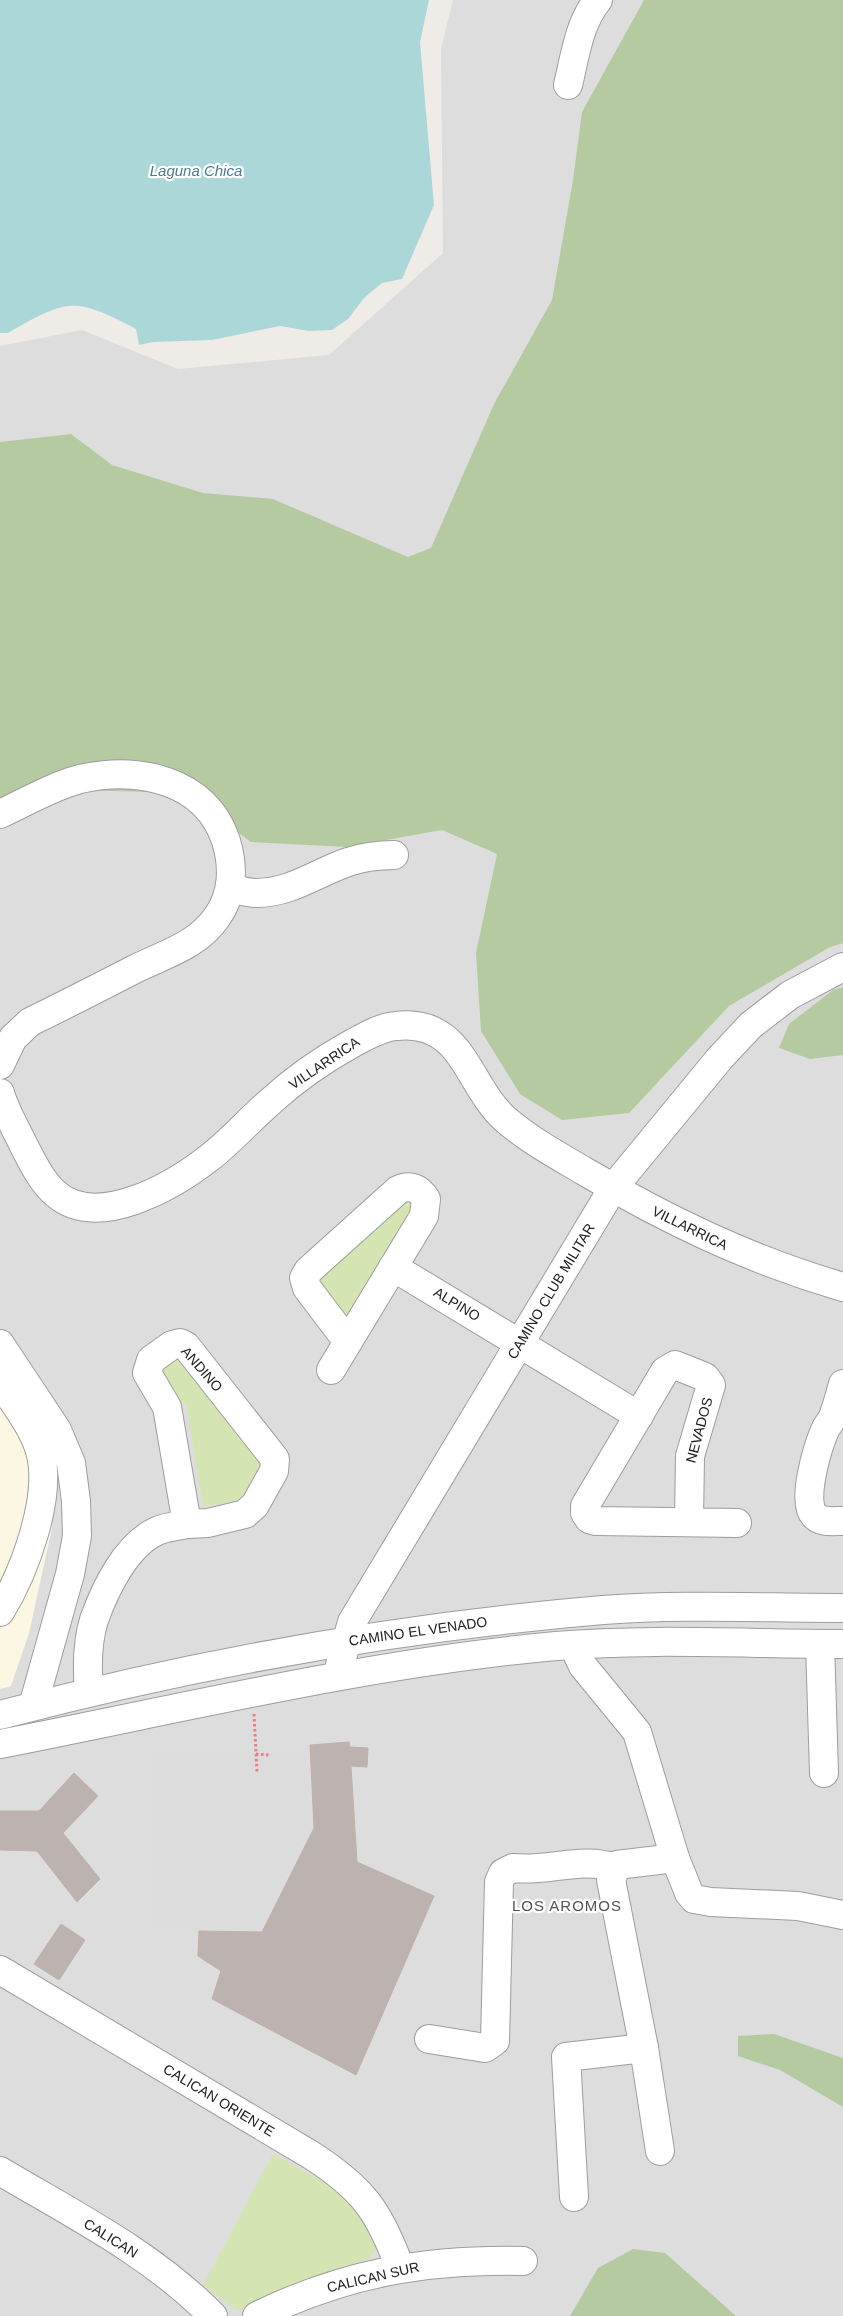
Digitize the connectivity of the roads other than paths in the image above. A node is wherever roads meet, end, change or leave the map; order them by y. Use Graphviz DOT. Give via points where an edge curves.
graph roads {
  1 [pos="598,0"];
  2 [pos="568,84"];
  3 [pos="0,814"];
  4 [pos="394,855"];
  5 [pos="230,888"];
  6 [pos="843,967"];
  7 [pos="0,1065"];
  8 [pos="0,1093"];
  9 [pos="613,1188"];
  10 [pos="393,1266"];
  11 [pos="843,1287"];
  12 [pos="348,1342"];
  13 [pos="0,1344"];
  14 [pos="518,1344"];
  15 [pos="331,1370"];
  16 [pos="0,1382"];
  17 [pos="843,1384"];
  18 [pos="639,1416"];
  19 [pos="838,1420"];
  20 [pos="843,1521"];
  21 [pos="689,1522"];
  22 [pos="737,1523"];
  23 [pos="187,1524"];
  24 [pos="843,1608"];
  25 [pos="0,1612"];
  26 [pos="345,1641"];
  27 [pos="831,1644"];
  28 [pos="573,1645"];
  29 [pos="337,1676"];
  30 [pos="89,1692"];
  31 [pos="33,1706"];
  32 [pos="0,1715"];
  33 [pos="0,1744"];
  34 [pos="824,1773"];
  35 [pos="675,1858"];
  36 [pos="616,1868"];
  37 [pos="843,1915"];
  38 [pos="0,1970"];
  39 [pos="429,2039"];
  40 [pos="644,2048"];
  41 [pos="660,2151"];
  42 [pos="0,2171"];
  43 [pos="574,2198"];
  44 [pos="523,2261"];
  45 [pos="400,2268"];
  46 [pos="213,2316"];
  47 [pos="257,2316"];
  1 -- 2 [label="street" via="578,43"];
  3 -- 5 [label="street" via="80,779 128,776 163,780 194,794 212,813 228,848"];
  4 -- 5 [label="street" via="346,862 300,885 273,892 255,893"];
  5 -- 7 [label="street" via="217,917 194,942 30,1022 13,1038"];
  6 -- 9 [label="street, CAMINO CLUB MILITAR" via="790,995 751,1025"];
  8 -- 9 [label="street, VILLARRICA" via="37,1171 55,1193 73,1204 105,1208 146,1194 197,1167 272,1099 343,1048 387,1028 418,1027 453,1044 492,1104 515,1128"];
  9 -- 11 [label="street, VILLARRICA" via="723,1245"];
  9 -- 14 [label="street, CAMINO CLUB MILITAR"];
  10 -- 12 [label="street"];
  10 -- 12 [label="street" via="426,1211 426,1199 412,1187 398,1190 304,1278 305,1286"];
  10 -- 14 [label="street, ALPINO"];
  12 -- 15 [label="street"];
  13 -- 31 [label="street" via="57,1430 71,1463 76,1501 77,1536 70,1574"];
  14 -- 18 [label="street"];
  14 -- 26 [label="street, CAMINO CLUB MILITAR" via="352,1622"];
  16 -- 25 [label="street" via="30,1429 40,1452 42,1494 29,1550 17,1582"];
  17 -- 19 [label="street"];
  18 -- 21 [label="street, NEVADOS" via="585,1506 586,1516 596,1521"];
  18 -- 21 [label="street, NEVADOS" via="671,1366 679,1365 709,1382 710,1393 690,1456"];
  19 -- 20 [label="street" via="824,1432 813,1471 810,1503 815,1517"];
  21 -- 22 [label="street, NEVADOS"];
  23 -- 23 [label="street, ANDINO" via="167,1407 147,1373 150,1360 172,1345 180,1344 186,1346 276,1462 255,1505 245,1514 208,1523"];
  23 -- 30 [label="street, ANDINO" via="158,1531 138,1544 108,1589 94,1620 87,1665"];
  24 -- 26 [label="street, CAMINO EL VENADO" via="604,1610 486,1621"];
  26 -- 29 [label="street, CAMINO CLUB MILITAR"];
  26 -- 30 [label="street, CAMINO EL VENADO"];
  27 -- 28 [label="street"];
  27 -- 34 [label="street"];
  28 -- 29 [label="street"];
  28 -- 35 [label="street" via="583,1666 637,1732"];
  29 -- 33 [label="street"];
  30 -- 31 [label="street, CAMINO EL VENADO"];
  31 -- 32 [label="street, CAMINO EL VENADO"];
  35 -- 36 [label="street" via="624,1863"];
  35 -- 37 [label="street" via="690,1893 699,1901 798,1906"];
  36 -- 39 [label="street" via="590,1864 513,1868 503,1873 499,1882 495,2041 485,2048"];
  36 -- 40 [label="street" via="612,1880"];
  38 -- 45 [label="street, CALICAN ORIENTE" via="347,2179 376,2212"];
  40 -- 41 [label="street"];
  40 -- 43 [label="street" via="566,2057"];
  42 -- 46 [label="street, CALICAN" via="145,2259 173,2279"];
  44 -- 45 [label="street, CALICAN SUR" via="459,2262"];
  45 -- 47 [label="street, CALICAN SUR" via="324,2287"];
}
